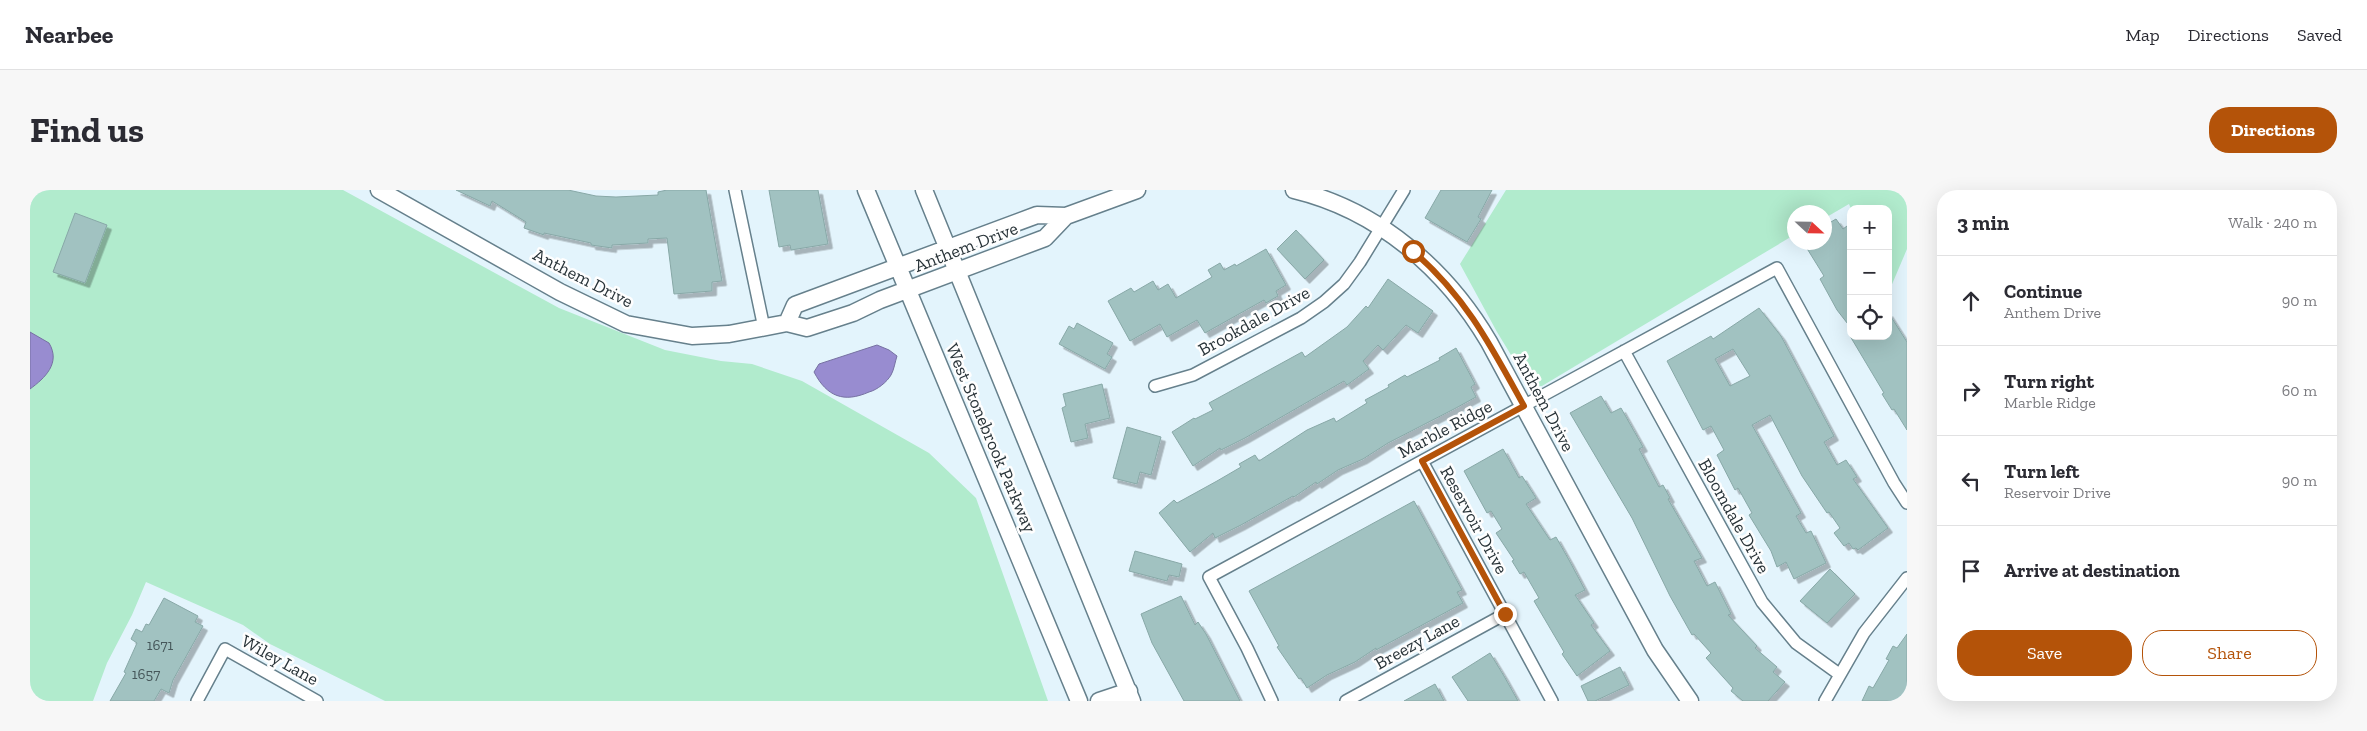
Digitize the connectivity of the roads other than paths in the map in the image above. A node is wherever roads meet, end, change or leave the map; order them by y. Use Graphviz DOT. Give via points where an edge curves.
graph roads {
  1 [pos="380,190"];
  2 [pos="735,190"];
  3 [pos="866,190"];
  4 [pos="924,190"];
  5 [pos="1137,190"];
  6 [pos="1294,190"];
  7 [pos="1404,190"];
  8 [pos="1066,216"];
  9 [pos="1381,227"];
  10 [pos="948,248"];
  11 [pos="898,267"];
  12 [pos="958,271"];
  13 [pos="907,290"];
  14 [pos="787,323"];
  15 [pos="764,328"];
  16 [pos="1624,352"];
  17 [pos="1155,386"];
  18 [pos="1524,406"];
  19 [pos="1422,461"];
  20 [pos="1907,503"];
  21 [pos="1907,578"];
  22 [pos="1505,614"];
  23 [pos="1839,674"];
  24 [pos="1131,696"];
  25 [pos="1349,700"];
  26 [pos="197,701"];
  27 [pos="317,701"];
  28 [pos="1079,701"];
  29 [pos="1099,701"];
  30 [pos="1272,701"];
  31 [pos="1552,701"];
  32 [pos="1690,701"];
  33 [pos="1825,701"];
  1 -- 15 [label="street, Anthem Drive" via="560,292 626,324 692,336"];
  2 -- 15 [label="street"];
  3 -- 11 [label="street, West Stonebrook Parkway"];
  4 -- 10 [label="street, West Stonebrook Parkway"];
  5 -- 8 [label="street, Anthem Drive"];
  6 -- 9 [label="street, Anthem Drive" via="1341,206"];
  7 -- 9 [label="street, Brookdale Drive"];
  8 -- 10 [label="street, Anthem Drive" via="1037,215"];
  8 -- 12 [label="street, Anthem Drive" via="1045,238"];
  9 -- 17 [label="street, Brookdale Drive" via="1344,284 1313,311 1193,375"];
  9 -- 18 [label="street, Anthem Drive" via="1413,251 1455,293 1479,325"];
  10 -- 11 [label="street, Anthem Drive"];
  10 -- 12 [label="street, West Stonebrook Parkway"];
  11 -- 13 [label="street, West Stonebrook Parkway"];
  11 -- 14 [label="street, Anthem Drive" via="795,305"];
  12 -- 13 [label="street, Anthem Drive"];
  12 -- 24 [label="street, West Stonebrook Parkway"];
  13 -- 14 [label="street, Anthem Drive" via="807,328"];
  13 -- 28 [label="street, West Stonebrook Parkway"];
  14 -- 15 [label="street, Anthem Drive"];
  16 -- 18 [label="street, Marble Ridge"];
  16 -- 20 [label="street, Marble Ridge" via="1777,268"];
  16 -- 23 [label="street, Bloomdale Drive" via="1762,602 1796,643"];
  18 -- 19 [label="street, Marble Ridge"];
  18 -- 32 [label="street, Anthem Drive" via="1655,650"];
  19 -- 22 [label="street, Reservoir Drive"];
  19 -- 30 [label="street, Marble Ridge" via="1209,577"];
  21 -- 23 [label="street" via="1864,633"];
  22 -- 25 [label="street, Breezy Lane"];
  22 -- 31 [label="street, Reservoir Drive"];
  23 -- 33 [label="street"];
  24 -- 29 [label="street"];
  26 -- 27 [label="street, Wiley Lane" via="225,649"];
}
